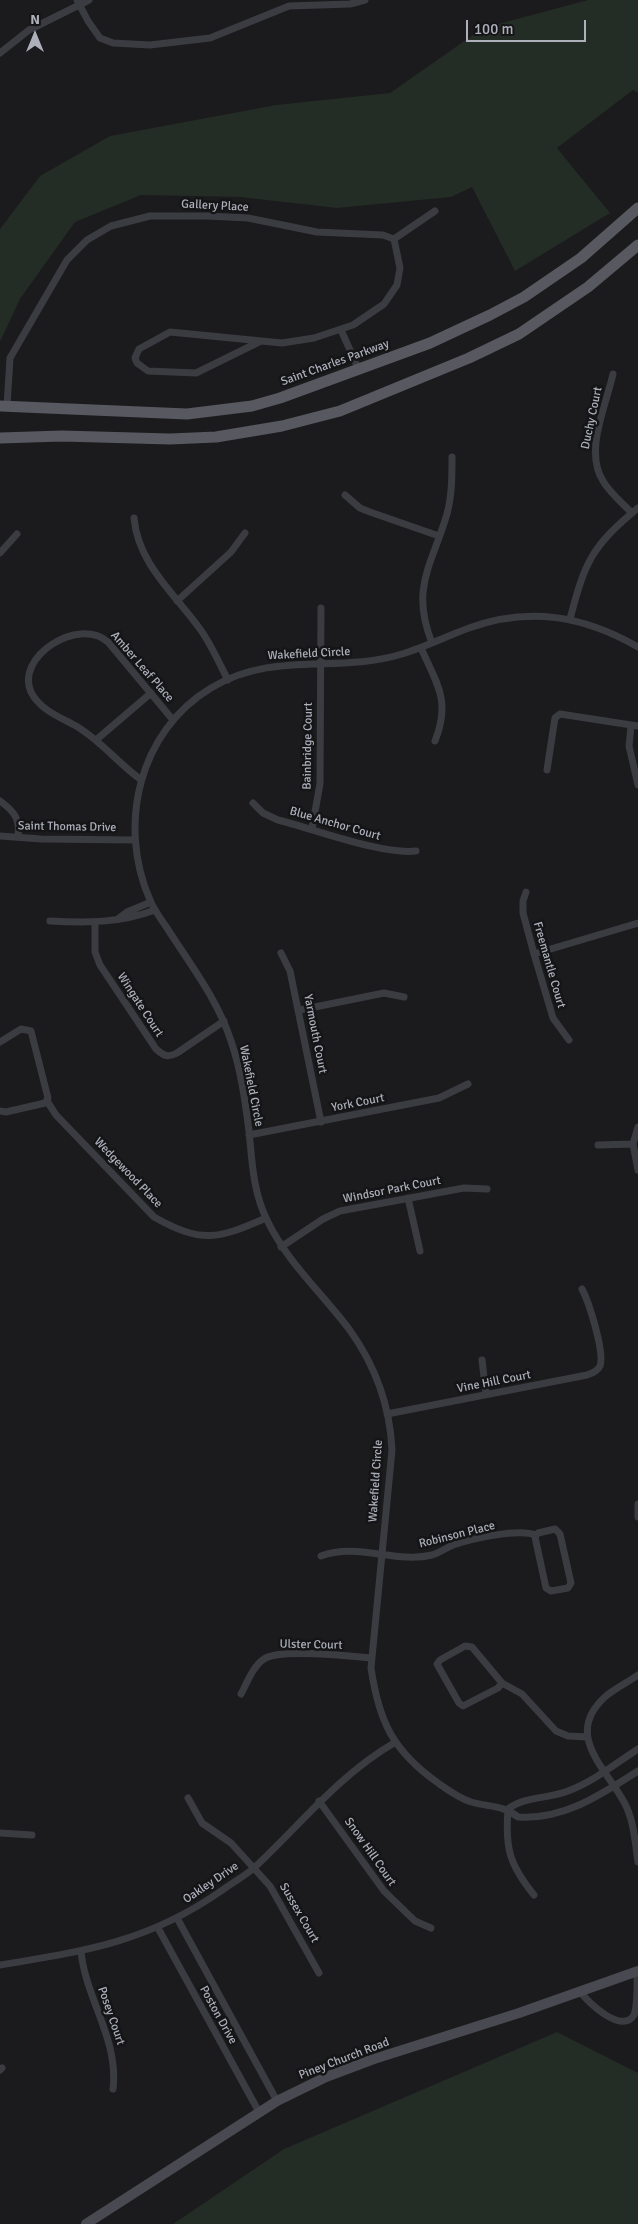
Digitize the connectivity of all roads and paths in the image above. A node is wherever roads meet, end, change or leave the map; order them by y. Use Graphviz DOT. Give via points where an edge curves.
graph roads {
  1 [pos="89,0"];
  2 [pos="365,0"];
  3 [pos="78,2"];
  4 [pos="0,53"];
  5 [pos="638,208"];
  6 [pos="435,212"];
  7 [pos="394,239"];
  8 [pos="638,245"];
  9 [pos="341,330"];
  10 [pos="259,342"];
  11 [pos="359,370"];
  12 [pos="613,374"];
  13 [pos="4,406"];
  14 [pos="0,438"];
  15 [pos="452,457"];
  16 [pos="346,495"];
  17 [pos="635,510"];
  18 [pos="134,518"];
  19 [pos="245,533"];
  20 [pos="17,534"];
  21 [pos="439,536"];
  22 [pos="0,553"];
  23 [pos="177,601"];
  24 [pos="321,608"];
  25 [pos="570,619"];
  26 [pos="432,643"];
  27 [pos="638,647"];
  28 [pos="421,648"];
  29 [pos="320,663"];
  30 [pos="228,680"];
  31 [pos="151,693"];
  32 [pos="173,720"];
  33 [pos="634,726"];
  34 [pos="96,740"];
  35 [pos="435,740"];
  36 [pos="547,770"];
  37 [pos="140,780"];
  38 [pos="638,785"];
  39 [pos="0,801"];
  40 [pos="253,803"];
  41 [pos="312,828"];
  42 [pos="0,836"];
  43 [pos="18,837"];
  44 [pos="134,840"];
  45 [pos="416,851"];
  46 [pos="526,892"];
  47 [pos="151,902"];
  48 [pos="155,910"];
  49 [pos="118,918"];
  50 [pos="50,921"];
  51 [pos="95,923"];
  52 [pos="638,923"];
  53 [pos="281,953"];
  54 [pos="534,954"];
  55 [pos="404,997"];
  56 [pos="300,1010"];
  57 [pos="224,1021"];
  58 [pos="569,1040"];
  59 [pos="0,1042"];
  60 [pos="468,1084"];
  61 [pos="47,1101"];
  62 [pos="0,1111"];
  63 [pos="321,1122"];
  64 [pos="638,1127"];
  65 [pos="249,1135"];
  66 [pos="633,1144"];
  67 [pos="598,1145"];
  68 [pos="638,1170"];
  69 [pos="488,1189"];
  70 [pos="408,1198"];
  71 [pos="266,1218"];
  72 [pos="281,1247"];
  73 [pos="420,1251"];
  74 [pos="582,1289"];
  75 [pos="482,1360"];
  76 [pos="486,1394"];
  77 [pos="387,1414"];
  78 [pos="638,1504"];
  79 [pos="638,1517"];
  80 [pos="536,1534"];
  81 [pos="382,1554"];
  82 [pos="321,1556"];
  83 [pos="371,1658"];
  84 [pos="638,1675"];
  85 [pos="502,1683"];
  86 [pos="241,1694"];
  87 [pos="587,1738"];
  88 [pos="394,1743"];
  89 [pos="638,1749"];
  90 [pos="638,1771"];
  91 [pos="604,1773"];
  92 [pos="614,1786"];
  93 [pos="188,1798"];
  94 [pos="319,1801"];
  95 [pos="508,1809"];
  96 [pos="0,1833"];
  97 [pos="32,1835"];
  98 [pos="638,1862"];
  99 [pos="254,1868"];
  100 [pos="534,1895"];
  101 [pos="177,1918"];
  102 [pos="158,1928"];
  103 [pos="431,1928"];
  104 [pos="81,1952"];
  105 [pos="0,1965"];
  106 [pos="638,1971"];
  107 [pos="319,1973"];
  108 [pos="580,1991"];
  109 [pos="113,2089"];
  110 [pos="277,2101"];
  111 [pos="259,2112"];
  112 [pos="86,2224"];
  1 -- 3 [label="street"];
  2 -- 3 [label="street" via="350,4 288,6 210,38 160,45 105,41 93,30"];
  3 -- 4 [label="street" via="29,30"];
  5 -- 11 [label="main road, Saint Charles Parkway" via="581,258 524,297 456,331"];
  6 -- 7 [label="street"];
  7 -- 9 [label="street" via="400,268 393,291 373,313"];
  7 -- 13 [label="street, Gallery Place" via="383,235 299,230 248,218 170,215 127,220 92,237 67,260 10,358"];
  8 -- 14 [label="main road" via="588,287 519,334 469,358 340,410 282,426 216,437"];
  9 -- 10 [label="street" via="308,340"];
  9 -- 11 [label="street"];
  10 -- 10 [label="street" via="170,332 139,349 135,358 148,371 196,373"];
  11 -- 13 [label="main road, Saint Charles Parkway" via="252,406 204,413 158,414"];
  12 -- 17 [label="street, Duchy Court" via="596,458 604,484"];
  15 -- 21 [label="street" via="451,499"];
  16 -- 21 [label="street" via="360,508"];
  17 -- 25 [label="street" via="600,544 588,562"];
  18 -- 23 [label="street" via="135,532 144,553 162,584"];
  19 -- 23 [label="street" via="231,552"];
  20 -- 22 [label="street"];
  21 -- 26 [label="street" via="424,578 422,595 423,617"];
  23 -- 30 [label="street" via="205,636"];
  24 -- 29 [label="street, Bainbridge Court"];
  25 -- 26 [label="street, Wakefield Circle" via="537,616 499,619"];
  25 -- 27 [label="street, Wakefield Circle" via="603,629"];
  26 -- 28 [label="street, Wakefield Circle"];
  28 -- 29 [label="street, Wakefield Circle" via="374,660"];
  28 -- 35 [label="street" via="442,700 443,716"];
  29 -- 30 [label="street, Wakefield Circle" via="267,666"];
  29 -- 41 [label="street, Bainbridge Court" via="320,784"];
  30 -- 32 [label="street, Wakefield Circle" via="209,689"];
  31 -- 32 [label="street, Amber Leaf Place"];
  31 -- 34 [label="street"];
  31 -- 34 [label="street, Amber Leaf Place" via="108,642 99,636 85,632 70,634 42,653 29,676 29,687 35,698 46,709"];
  32 -- 37 [label="street, Wakefield Circle" via="155,747"];
  33 -- 36 [label="street" via="557,715"];
  33 -- 38 [label="street" via="629,746"];
  34 -- 37 [label="street, Amber Leaf Place"];
  37 -- 44 [label="street, Wakefield Circle"];
  39 -- 43 [label="street" via="19,820"];
  40 -- 41 [label="street, Blue Anchor Court" via="270,816"];
  41 -- 45 [label="street, Blue Anchor Court" via="391,851"];
  42 -- 43 [label="street, Saint Thomas Drive"];
  43 -- 44 [label="street, Saint Thomas Drive"];
  44 -- 47 [label="street, Wakefield Circle"];
  46 -- 54 [label="street, Freemantle Court" via="523,913"];
  47 -- 48 [label="street, Wakefield Circle"];
  47 -- 49 [label="street"];
  48 -- 49 [label="street" via="132,918"];
  48 -- 57 [label="street, Wakefield Circle"];
  49 -- 51 [label="street"];
  50 -- 51 [label="street"];
  51 -- 57 [label="street, Wingate Court" via="95,952 100,965 161,1054 170,1056 177,1053"];
  52 -- 54 [label="street"];
  53 -- 56 [label="street, Yarmouth Court" via="290,970"];
  54 -- 58 [label="street, Freemantle Court" via="553,1018"];
  55 -- 56 [label="street" via="384,993"];
  56 -- 63 [label="street, Yarmouth Court"];
  57 -- 65 [label="street, Wakefield Circle" via="239,1068"];
  59 -- 61 [label="street, Wedgewood Place" via="21,1029 31,1031"];
  60 -- 63 [label="street, York Court" via="439,1098"];
  61 -- 62 [label="street"];
  61 -- 71 [label="street, Wedgewood Place" via="56,1115 154,1217 171,1227 216,1237"];
  63 -- 65 [label="street, York Court"];
  64 -- 66 [label="street"];
  65 -- 71 [label="street, Wakefield Circle" via="255,1183"];
  66 -- 67 [label="street"];
  66 -- 68 [label="street"];
  69 -- 70 [label="street, Windsor Park Court" via="464,1188"];
  70 -- 72 [label="street, Windsor Park Court" via="330,1215"];
  70 -- 73 [label="street"];
  71 -- 72 [label="street, Wakefield Circle"];
  72 -- 77 [label="street, Wakefield Circle" via="362,1348 378,1381"];
  74 -- 76 [label="street, Vine Hill Court" via="590,1307 601,1363 597,1370 587,1375"];
  75 -- 76 [label="street"];
  76 -- 77 [label="street, Vine Hill Court"];
  77 -- 81 [label="street, Wakefield Circle" via="392,1450"];
  78 -- 79 [label="street"];
  80 -- 80 [label="street, Robinson Place" via="554,1529 560,1532 571,1581 569,1587 551,1591 546,1588"];
  80 -- 81 [label="street, Robinson Place" via="512,1533 454,1545 424,1556"];
  81 -- 82 [label="street, Robinson Place" via="339,1551"];
  81 -- 83 [label="street, Wakefield Circle"];
  83 -- 86 [label="street, Ulster Court" via="300,1654 268,1657 259,1664"];
  83 -- 88 [label="street, Wakefield Circle" via="376,1696"];
  84 -- 87 [label="street" via="599,1703 588,1724"];
  85 -- 85 [label="street" via="471,1646 437,1664 463,1706"];
  85 -- 87 [label="street" via="522,1694 556,1731"];
  87 -- 91 [label="street"];
  88 -- 94 [label="street, Oakley Drive" via="362,1764"];
  88 -- 95 [label="street, Wakefield Circle" via="426,1775 454,1795 471,1802"];
  89 -- 91 [label="street"];
  90 -- 92 [label="street, Wakefield Circle"];
  91 -- 92 [label="street"];
  91 -- 95 [label="street" via="566,1792 518,1801"];
  92 -- 95 [label="street, Wakefield Circle" via="577,1807 549,1815 518,1817"];
  92 -- 98 [label="street" via="628,1811"];
  93 -- 99 [label="street, Sussex Court" via="202,1823 231,1843"];
  94 -- 99 [label="street, Oakley Drive"];
  94 -- 103 [label="street, Snow Hill Court" via="384,1891 415,1921"];
  95 -- 100 [label="street" via="507,1842 511,1861"];
  96 -- 97 [label="street"];
  99 -- 101 [label="street, Oakley Drive"];
  99 -- 107 [label="street, Sussex Court" via="278,1898"];
  101 -- 102 [label="street, Oakley Drive"];
  101 -- 110 [label="street, Poston Drive"];
  102 -- 104 [label="street, Oakley Drive"];
  102 -- 111 [label="street, Poston Drive"];
  104 -- 105 [label="street, Oakley Drive"];
  104 -- 109 [label="street, Posey Court" via="85,1978 112,2056"];
  106 -- 108 [label="street, Piney Church Road"];
  106 -- 108 [label="street" via="636,2008 629,2020 619,2021 596,2010"];
  108 -- 110 [label="street, Piney Church Road" via="374,2058"];
  110 -- 111 [label="street, Piney Church Road"];
  111 -- 112 [label="street, Piney Church Road"];
}
